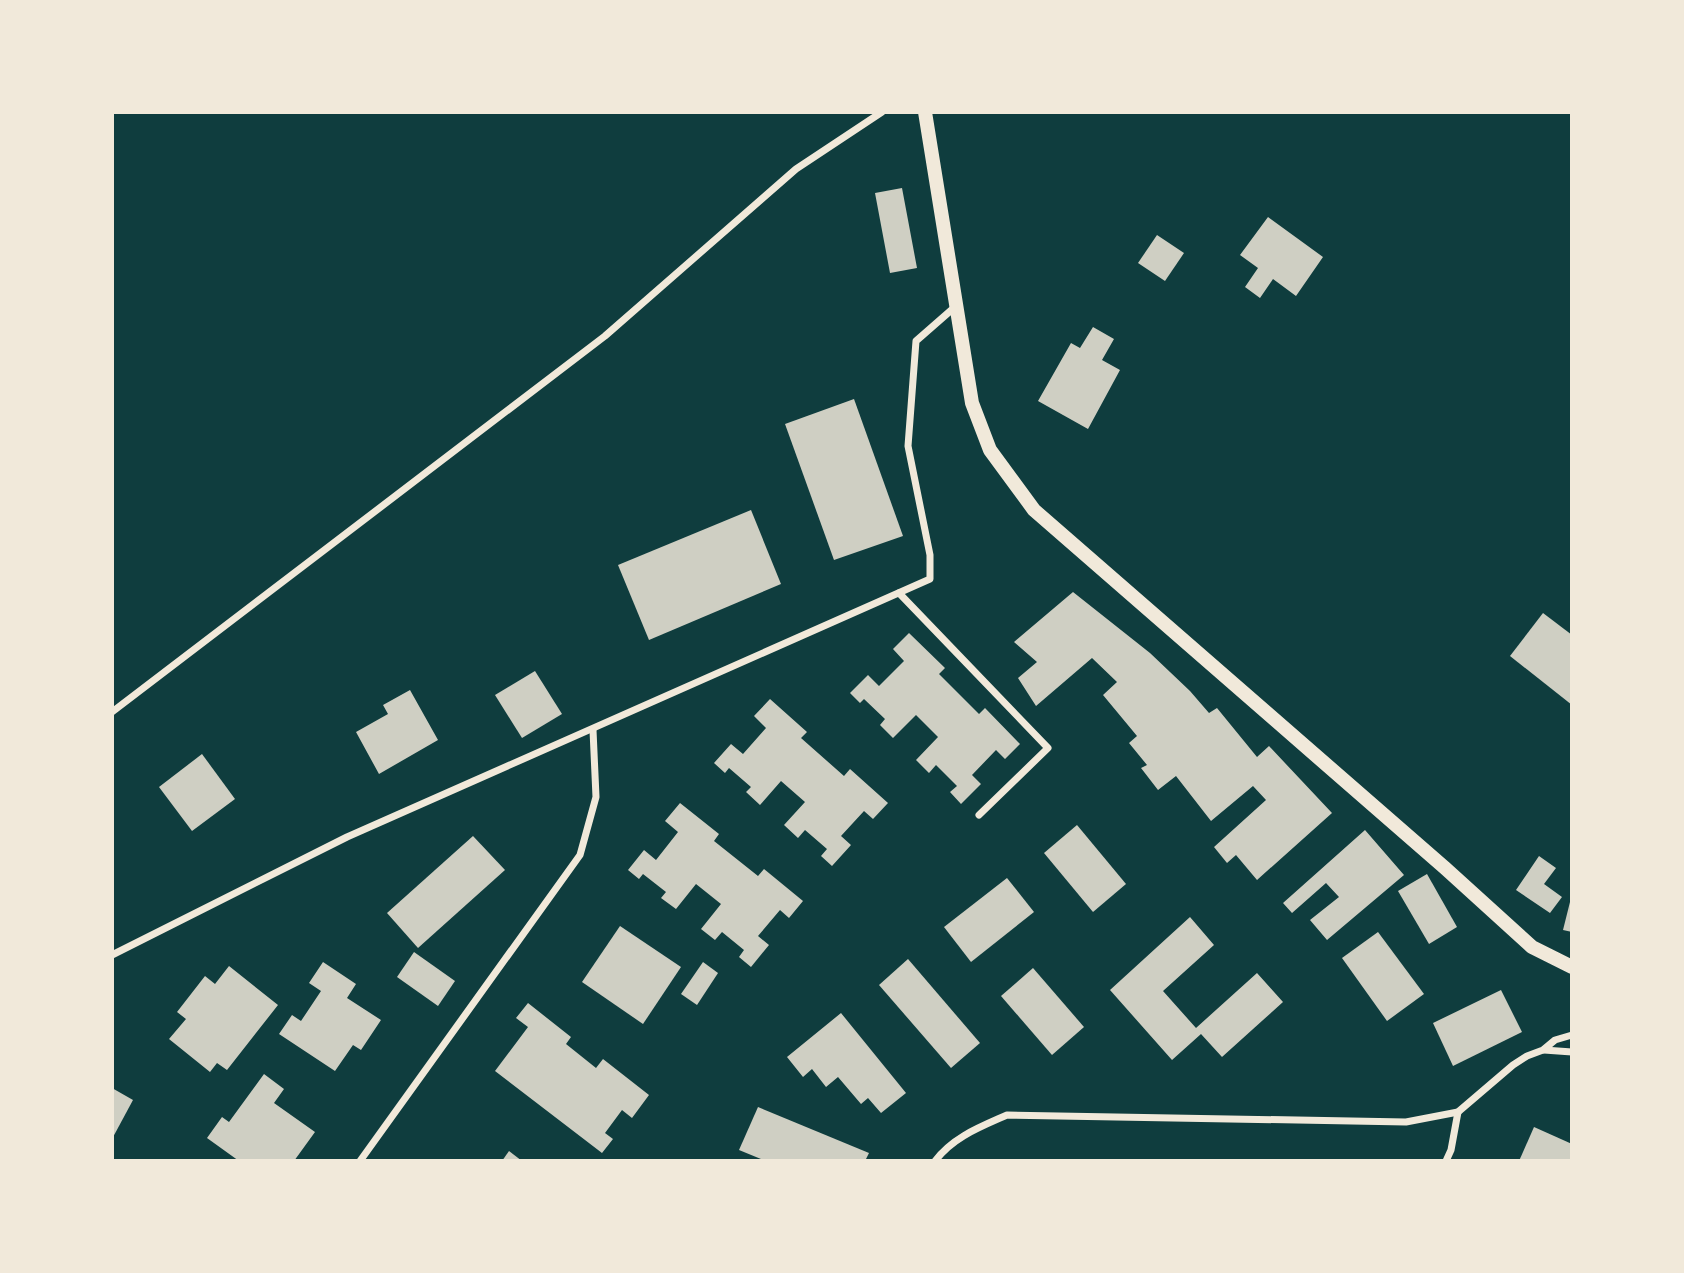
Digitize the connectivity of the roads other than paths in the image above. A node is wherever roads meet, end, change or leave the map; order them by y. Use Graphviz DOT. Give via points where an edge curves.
graph roads {
  1 [pos="882,112"];
  2 [pos="925,112"];
  3 [pos="956,306"];
  4 [pos="898,593"];
  5 [pos="112,712"];
  6 [pos="593,730"];
  7 [pos="979,816"];
  8 [pos="112,955"];
  9 [pos="1572,967"];
  10 [pos="1572,1035"];
  11 [pos="1543,1050"];
  12 [pos="1572,1052"];
  13 [pos="1458,1112"];
  14 [pos="360,1161"];
  15 [pos="935,1161"];
  16 [pos="1446,1161"];
  1 -- 5 [label="street" via="796,169 605,336"];
  2 -- 3 [label="main road"];
  3 -- 4 [label="street" via="916,341 908,446 930,555 930,579"];
  3 -- 9 [label="main road" via="972,403 990,450 1034,510 1532,947"];
  4 -- 6 [label="street"];
  4 -- 7 [label="street" via="1048,748"];
  6 -- 8 [label="street" via="347,838"];
  6 -- 14 [label="street" via="596,797 580,855"];
  10 -- 11 [label="street"];
  11 -- 12 [label="street"];
  11 -- 13 [label="street" via="1513,1065"];
  13 -- 15 [label="street" via="1406,1122 1007,1115 969,1132 944,1148"];
  13 -- 16 [label="street"];
}
